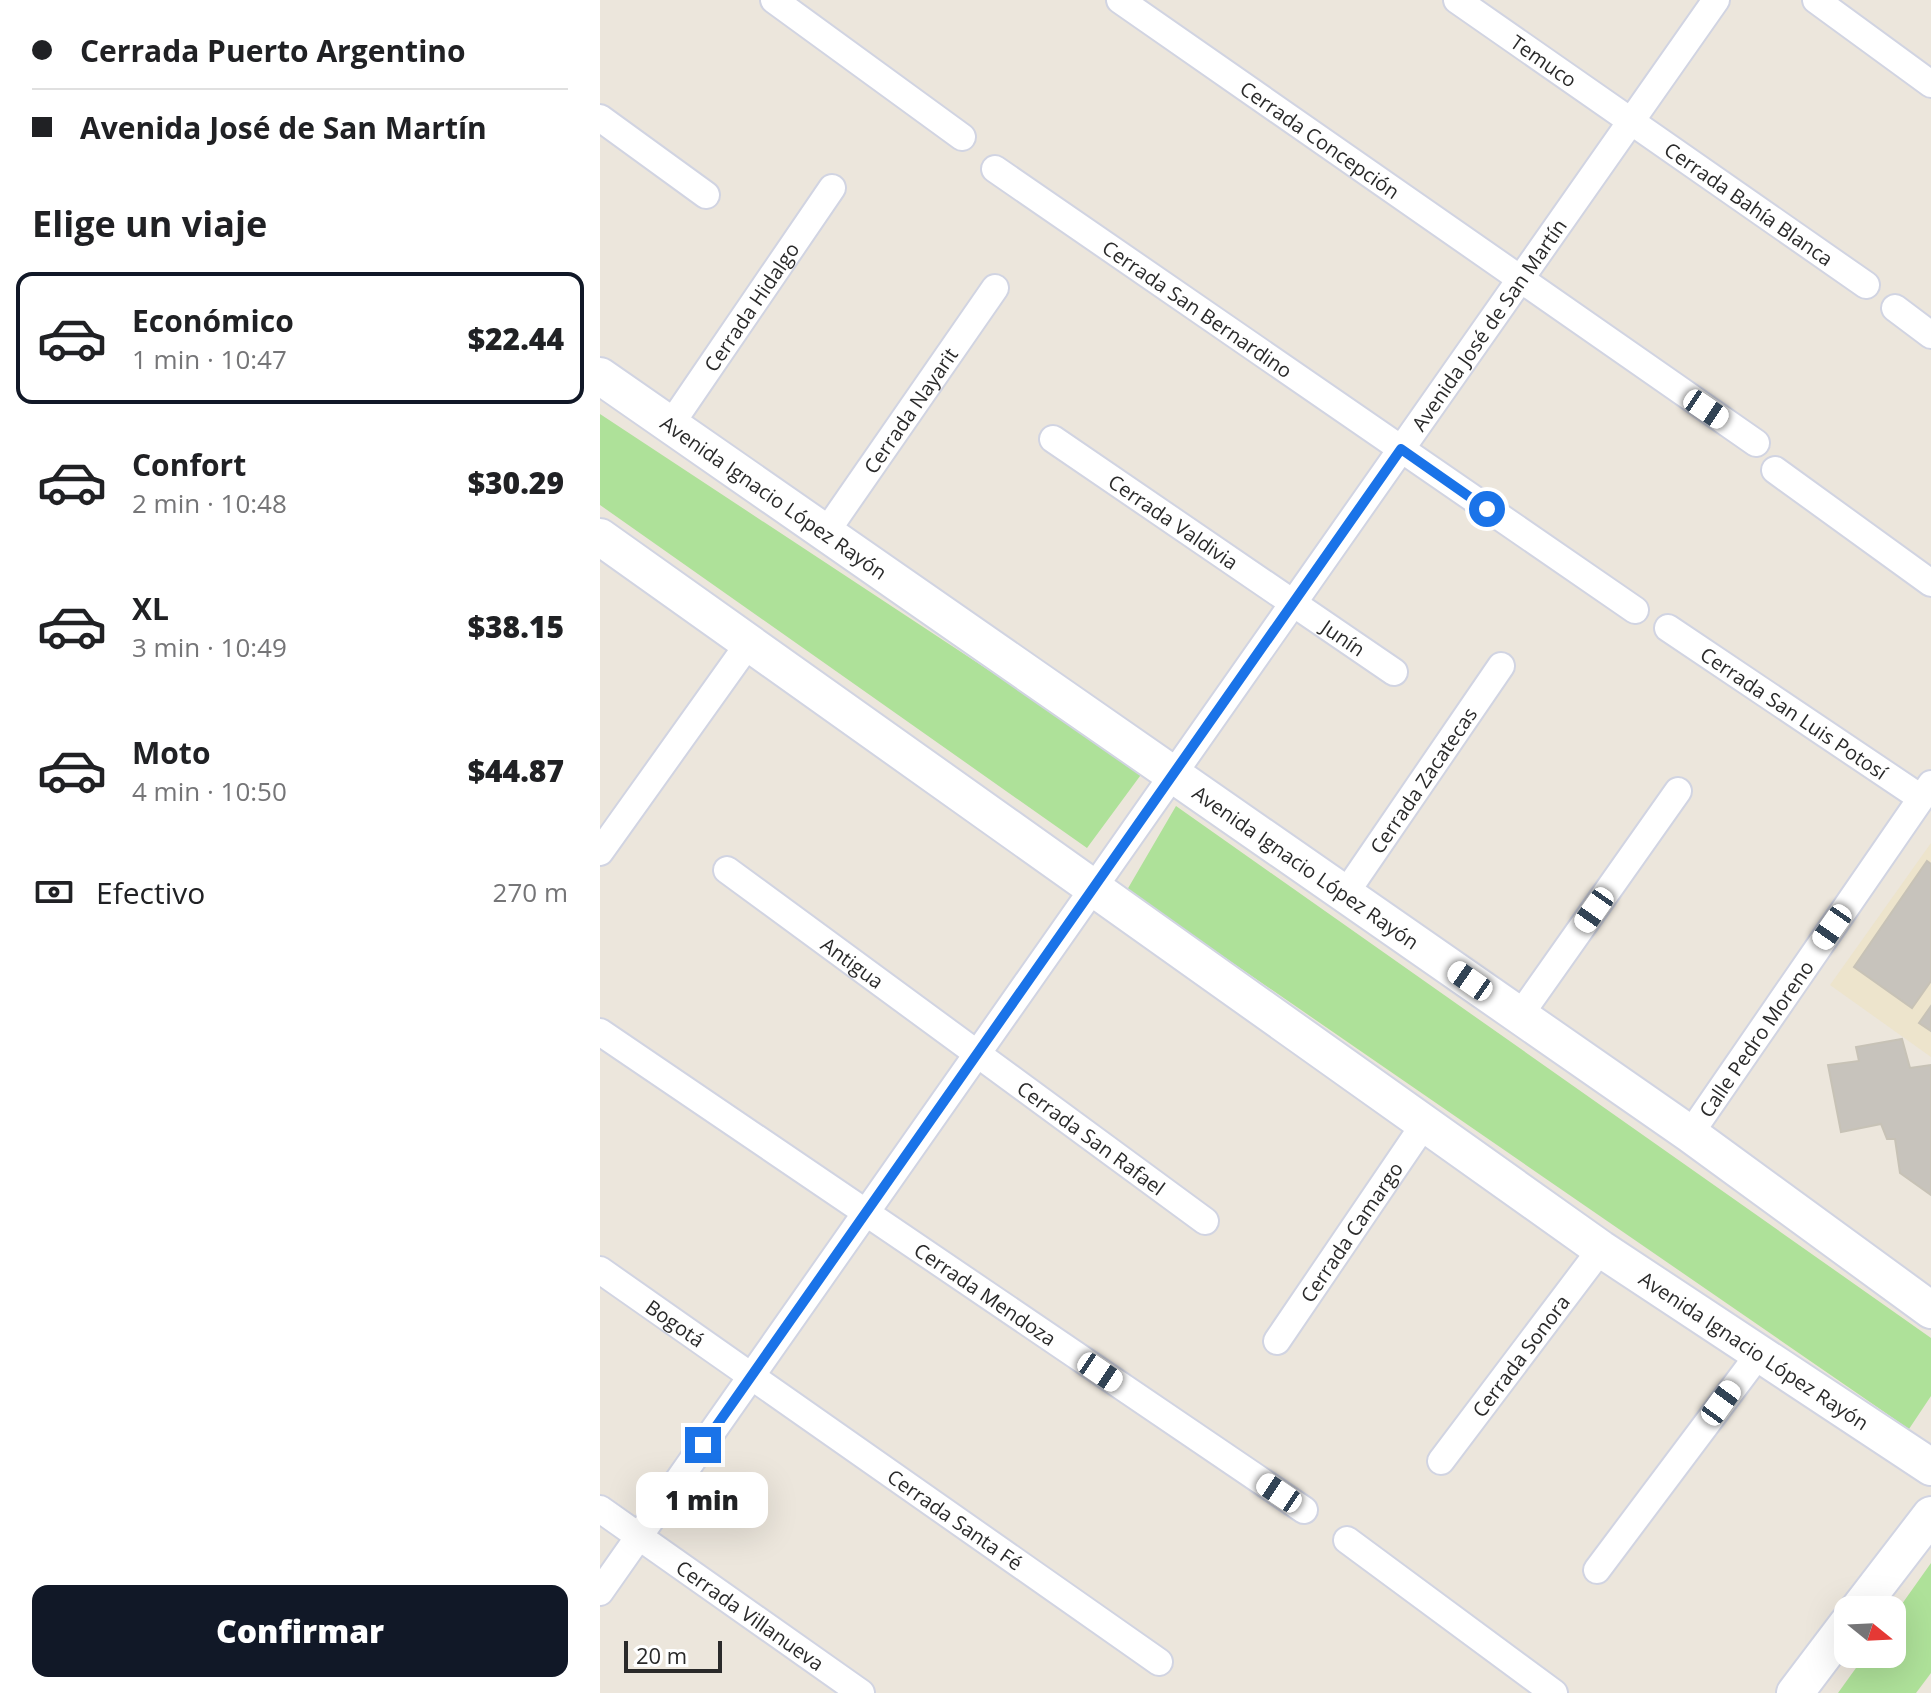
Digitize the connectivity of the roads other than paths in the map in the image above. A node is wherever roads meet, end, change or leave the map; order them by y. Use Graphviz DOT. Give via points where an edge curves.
graph roads {
  1 [pos="774,0"];
  2 [pos="1120,0"];
  3 [pos="1457,0"];
  4 [pos="1716,0"];
  5 [pos="1816,0"];
  6 [pos="1931,84"];
  7 [pos="600,118"];
  8 [pos="1630,123"];
  9 [pos="962,137"];
  10 [pos="995,169"];
  11 [pos="832,188"];
  12 [pos="706,195"];
  13 [pos="1519,281"];
  14 [pos="1866,285"];
  15 [pos="995,288"];
  16 [pos="1895,308"];
  17 [pos="1931,335"];
  18 [pos="600,376"];
  19 [pos="671,424"];
  20 [pos="1053,439"];
  21 [pos="1756,443"];
  22 [pos="1401,449"];
  23 [pos="1775,470"];
  24 [pos="826,532"];
  25 [pos="600,537"];
  26 [pos="1931,583"];
  27 [pos="1294,602"];
  28 [pos="1635,610"];
  29 [pos="1668,628"];
  30 [pos="749,643"];
  31 [pos="1501,666"];
  32 [pos="1394,672"];
  33 [pos="1172,776"];
  34 [pos="1678,791"];
  35 [pos="1926,791"];
  36 [pos="600,852"];
  37 [pos="727,870"];
  38 [pos="1094,888"];
  39 [pos="1345,894"];
  40 [pos="1520,1015"];
  41 [pos="600,1032"];
  42 [pos="977,1054"];
  43 [pos="1425,1123"];
  44 [pos="1690,1134"];
  45 [pos="866,1212"];
  46 [pos="1205,1221"];
  47 [pos="1601,1249"];
  48 [pos="600,1270"];
  49 [pos="1931,1310"];
  50 [pos="1277,1341"];
  51 [pos="1759,1354"];
  52 [pos="751,1376"];
  53 [pos="1441,1461"];
  54 [pos="1931,1467"];
  55 [pos="600,1509"];
  56 [pos="1304,1510"];
  57 [pos="1931,1515"];
  58 [pos="639,1536"];
  59 [pos="1347,1540"];
  60 [pos="1597,1570"];
  61 [pos="600,1592"];
  62 [pos="1869,1596"];
  63 [pos="1834,1641"];
  64 [pos="1159,1662"];
  65 [pos="861,1693"];
  66 [pos="1554,1693"];
  67 [pos="1795,1693"];
  1 -- 9 [label="street"];
  2 -- 13 [label="street, Cerrada Concepción"];
  3 -- 8 [label="street, Temuco"];
  4 -- 8 [label="street, Avenida José de San Martín"];
  5 -- 6 [label="street"];
  7 -- 12 [label="street"];
  8 -- 13 [label="street, Avenida José de San Martín"];
  8 -- 14 [label="street, Cerrada Bahía Blanca"];
  10 -- 22 [label="street, Cerrada San Bernardino"];
  11 -- 19 [label="street, Cerrada Hidalgo"];
  13 -- 21 [label="street, Cerrada Concepción"];
  13 -- 22 [label="street, Avenida José de San Martín"];
  15 -- 24 [label="street, Cerrada Nayarit"];
  16 -- 17 [label="street"];
  18 -- 19 [label="street, Avenida Ignacio López Rayón"];
  19 -- 24 [label="street, Avenida Ignacio López Rayón"];
  20 -- 27 [label="street, Cerrada Valdivia"];
  22 -- 27 [label="street, Avenida José de San Martín"];
  22 -- 28 [label="street, Cerrada San Bernardino"];
  23 -- 26 [label="street"];
  24 -- 33 [label="street, Avenida Ignacio López Rayón"];
  25 -- 30 [label="street, Avenida Ignacio López Rayón"];
  27 -- 32 [label="street, Junín"];
  27 -- 33 [label="street, Avenida José de San Martín"];
  29 -- 35 [label="street, Cerrada San Luis Potosí"];
  30 -- 36 [label="street"];
  30 -- 38 [label="street, Avenida Ignacio López Rayón"];
  31 -- 39 [label="street, Cerrada Zacatecas"];
  33 -- 38 [label="street, Avenida José de San Martín"];
  33 -- 39 [label="street, Avenida Ignacio López Rayón"];
  34 -- 40 [label="street"];
  35 -- 44 [label="street, Calle Pedro Moreno"];
  37 -- 42 [label="street, Antigua"];
  38 -- 42 [label="street, Avenida José de San Martín"];
  38 -- 43 [label="street, Avenida Ignacio López Rayón"];
  39 -- 40 [label="street, Avenida Ignacio López Rayón"];
  40 -- 44 [label="street, Avenida Ignacio López Rayón"];
  41 -- 45 [label="street, Cerrada Mendoza"];
  42 -- 45 [label="street, Avenida José de San Martín"];
  42 -- 46 [label="street, Cerrada San Rafael"];
  43 -- 47 [label="street, Avenida Ignacio López Rayón"];
  43 -- 50 [label="street, Cerrada Camargo"];
  44 -- 49 [label="street, Avenida Ignacio López Rayón"];
  45 -- 52 [label="street, Avenida José de San Martín"];
  45 -- 56 [label="street, Cerrada Mendoza"];
  47 -- 51 [label="street, Avenida Ignacio López Rayón"];
  47 -- 53 [label="street, Cerrada Sonora"];
  48 -- 52 [label="street, Bogotá"];
  51 -- 54 [label="street, Avenida Ignacio López Rayón"];
  51 -- 60 [label="street"];
  52 -- 58 [label="street, Avenida José de San Martín"];
  52 -- 64 [label="street, Cerrada Santa Fé"];
  55 -- 58 [label="street, Cerrada Villanueva"];
  57 -- 62 [label="street"];
  58 -- 61 [label="street, Avenida José de San Martín"];
  58 -- 65 [label="street, Cerrada Villanueva"];
  59 -- 66 [label="street"];
  63 -- 67 [label="street"];
}
